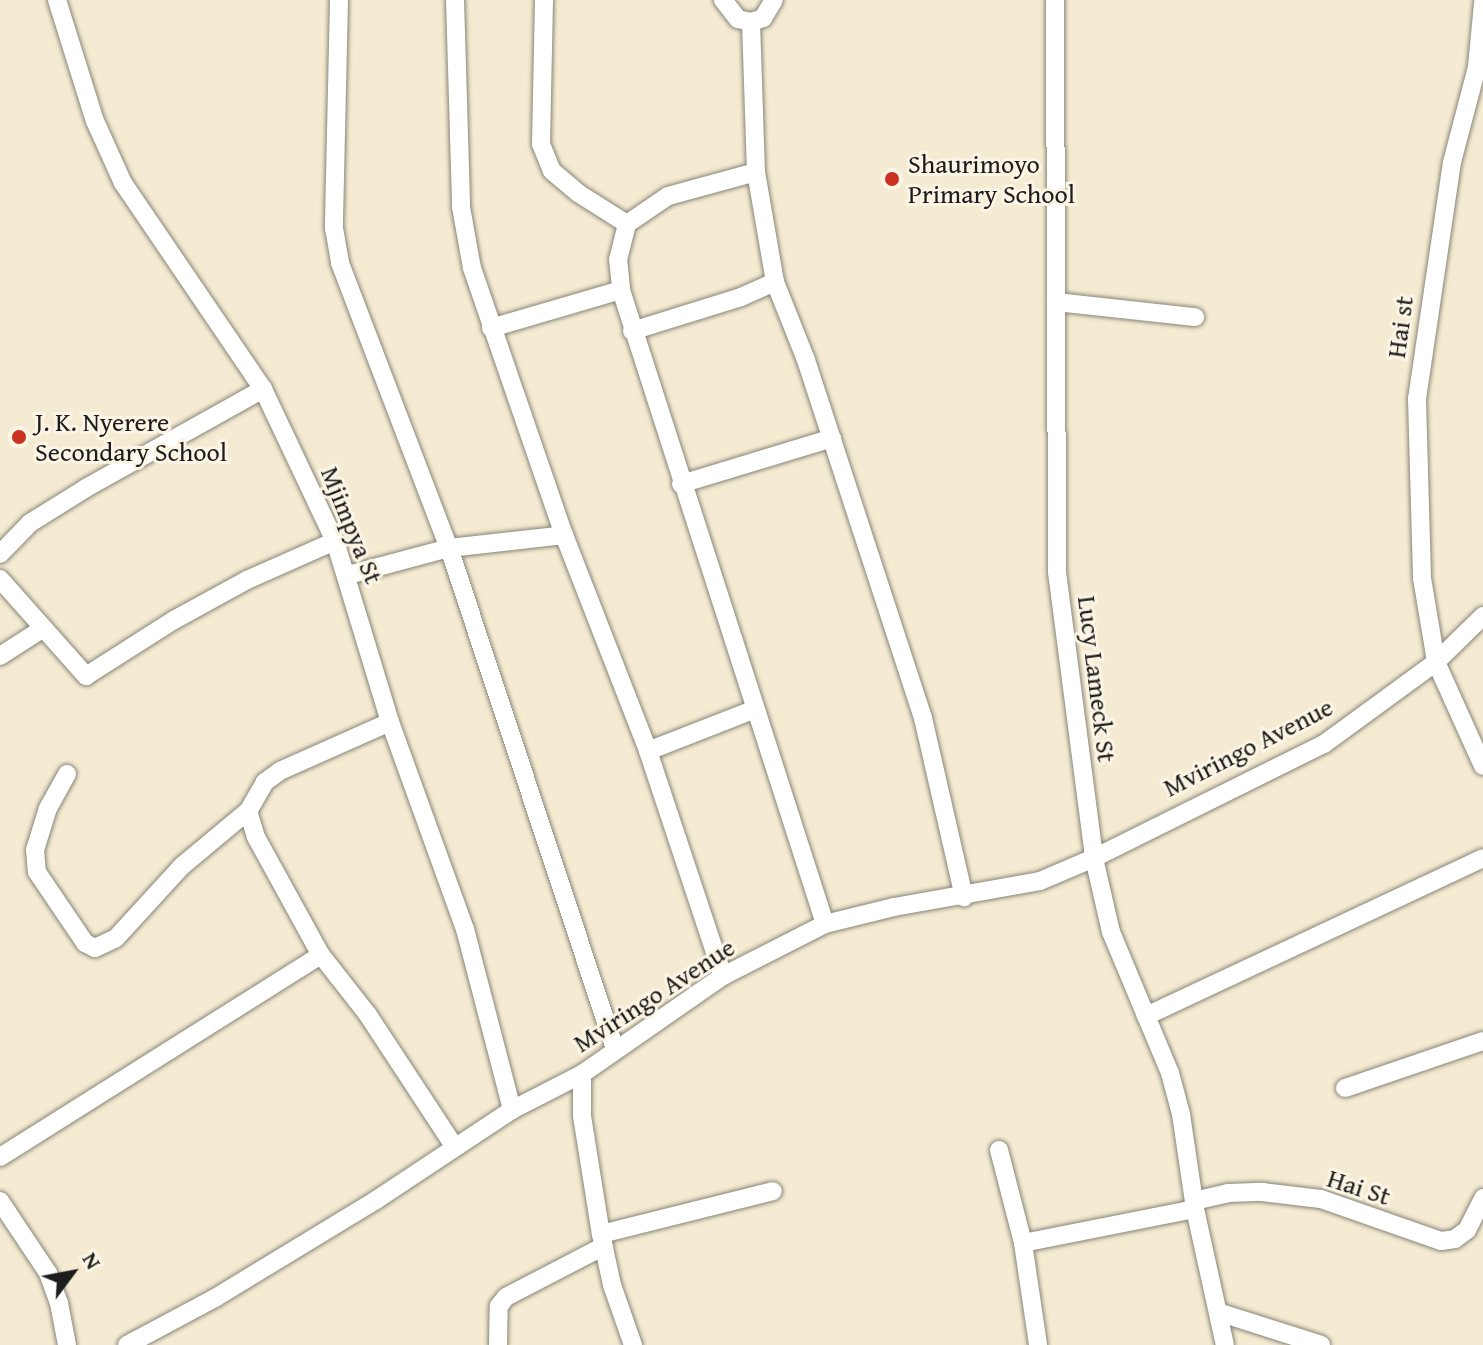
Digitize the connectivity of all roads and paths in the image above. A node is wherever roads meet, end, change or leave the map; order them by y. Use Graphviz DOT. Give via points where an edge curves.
graph roads {
  1 [pos="57,0"];
  2 [pos="339,0"];
  3 [pos="455,0"];
  4 [pos="544,0"];
  5 [pos="724,0"];
  6 [pos="774,0"];
  7 [pos="1055,0"];
  8 [pos="1483,3"];
  9 [pos="751,22"];
  10 [pos="1480,67"];
  11 [pos="756,172"];
  12 [pos="627,224"];
  13 [pos="775,282"];
  14 [pos="621,290"];
  15 [pos="1056,302"];
  16 [pos="1195,317"];
  17 [pos="491,328"];
  18 [pos="632,331"];
  19 [pos="263,389"];
  20 [pos="832,438"];
  21 [pos="681,484"];
  22 [pos="564,535"];
  23 [pos="335,541"];
  24 [pos="449,548"];
  25 [pos="0,554"];
  26 [pos="348,575"];
  27 [pos="0,579"];
  28 [pos="1483,616"];
  29 [pos="42,629"];
  30 [pos="0,656"];
  31 [pos="1436,662"];
  32 [pos="755,709"];
  33 [pos="390,722"];
  34 [pos="648,751"];
  35 [pos="1483,766"];
  36 [pos="67,774"];
  37 [pos="248,811"];
  38 [pos="1094,858"];
  39 [pos="1483,858"];
  40 [pos="964,897"];
  41 [pos="825,924"];
  42 [pos="321,955"];
  43 [pos="723,976"];
  44 [pos="1146,1016"];
  45 [pos="1483,1041"];
  46 [pos="615,1049"];
  47 [pos="582,1074"];
  48 [pos="1345,1088"];
  49 [pos="512,1110"];
  50 [pos="454,1146"];
  51 [pos="999,1150"];
  52 [pos="0,1157"];
  53 [pos="773,1191"];
  54 [pos="1483,1198"];
  55 [pos="0,1201"];
  56 [pos="1194,1205"];
  57 [pos="602,1240"];
  58 [pos="1023,1243"];
  59 [pos="1221,1313"];
  60 [pos="67,1345"];
  61 [pos="127,1345"];
  62 [pos="498,1345"];
  63 [pos="633,1345"];
  64 [pos="1038,1345"];
  65 [pos="1225,1345"];
  66 [pos="1321,1345"];
  1 -- 19 [label="street, Mjimpya St" via="95,121 123,183"];
  2 -- 24 [label="street" via="334,228 340,263"];
  3 -- 17 [label="street" via="461,207 472,268"];
  4 -- 12 [label="street" via="541,144 552,171"];
  5 -- 9 [label="street" via="738,19"];
  6 -- 9 [label="street" via="763,18"];
  7 -- 15 [label="street, Lucy Lameck St"];
  8 -- 10 [label="street, Hai st"];
  9 -- 11 [label="street"];
  10 -- 31 [label="street, Hai st" via="1452,162 1417,399 1422,578"];
  11 -- 12 [label="street" via="668,196"];
  11 -- 13 [label="street"];
  12 -- 14 [label="street" via="618,259"];
  13 -- 18 [label="street"];
  13 -- 20 [label="street"];
  14 -- 17 [label="street"];
  14 -- 18 [label="street"];
  15 -- 16 [label="street"];
  15 -- 38 [label="street, Lucy Lameck St" via="1057,572"];
  17 -- 22 [label="street"];
  18 -- 21 [label="street"];
  19 -- 23 [label="street, Mjimpya St"];
  19 -- 25 [label="street" via="30,523"];
  20 -- 21 [label="street"];
  20 -- 40 [label="street" via="923,718"];
  21 -- 32 [label="street"];
  22 -- 24 [label="street"];
  22 -- 34 [label="street"];
  23 -- 26 [label="street, Mjimpya St"];
  23 -- 29 [label="street" via="247,580 86,676"];
  24 -- 26 [label="street"];
  24 -- 46 [label="street"];
  26 -- 33 [label="street, Mjimpya St"];
  27 -- 29 [label="street"];
  28 -- 31 [label="street, Mviringo Avenue"];
  29 -- 30 [label="street"];
  31 -- 35 [label="street"];
  31 -- 38 [label="street, Mviringo Avenue" via="1324,744"];
  32 -- 34 [label="street"];
  32 -- 41 [label="street"];
  33 -- 37 [label="street" via="280,771 265,782"];
  33 -- 49 [label="street, Mjimpya St" via="465,929"];
  34 -- 43 [label="street"];
  36 -- 37 [label="street" via="48,808 35,850 37,872 85,943 95,948 116,938 182,866"];
  37 -- 42 [label="street" via="256,837"];
  38 -- 40 [label="street, Mviringo Avenue" via="1040,881"];
  38 -- 44 [label="street, Lucy Lameck St" via="1111,932"];
  39 -- 44 [label="street"];
  40 -- 41 [label="street, Mviringo Avenue"];
  41 -- 43 [label="street, Mviringo Avenue"];
  42 -- 50 [label="street" via="368,1015"];
  42 -- 52 [label="street"];
  43 -- 46 [label="street, Mviringo Avenue"];
  44 -- 56 [label="street, Lucy Lameck St" via="1181,1114"];
  45 -- 48 [label="street"];
  46 -- 47 [label="street, Mviringo Avenue"];
  47 -- 49 [label="street, Mviringo Avenue"];
  47 -- 57 [label="street" via="582,1116"];
  49 -- 50 [label="street, Mviringo Avenue"];
  50 -- 61 [label="street, Mviringo Avenue" via="282,1257"];
  51 -- 58 [label="street"];
  53 -- 57 [label="street"];
  54 -- 56 [label="street, Hai St" via="1467,1230 1441,1241 1321,1199 1228,1193"];
  55 -- 60 [label="street" via="48,1273"];
  56 -- 58 [label="street, Hai St"];
  56 -- 59 [label="street, Lucy Lameck St"];
  57 -- 62 [label="street" via="506,1297 499,1306"];
  57 -- 63 [label="street"];
  58 -- 64 [label="street"];
  59 -- 65 [label="street, Lucy Lameck St"];
  59 -- 66 [label="street"];
}
